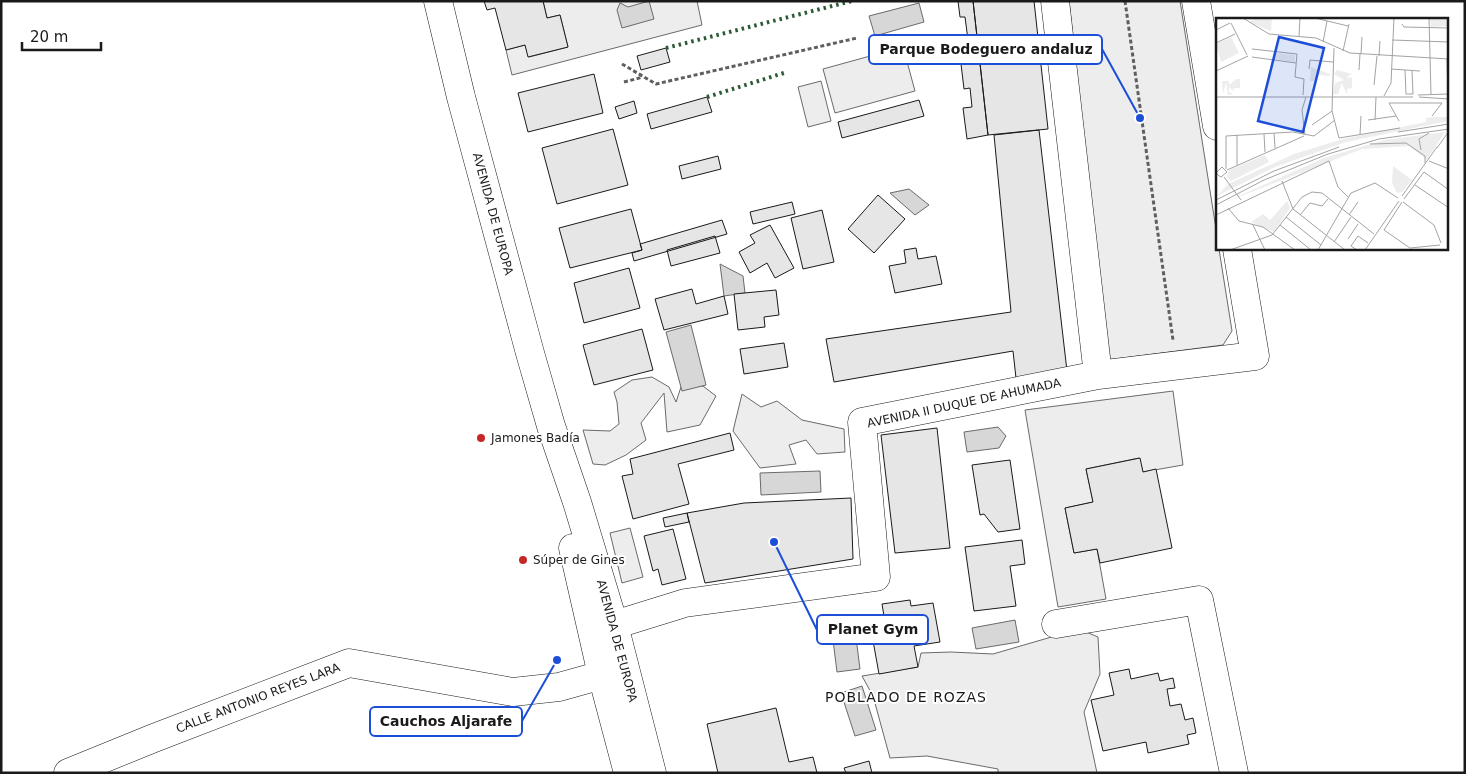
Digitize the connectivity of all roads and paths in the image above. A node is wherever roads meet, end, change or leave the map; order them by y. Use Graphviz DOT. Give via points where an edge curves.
graph roads {
  1 [pos="438,1"];
  2 [pos="1055,1"];
  3 [pos="1125,1"];
  4 [pos="1196,1"];
  5 [pos="857,38"];
  6 [pos="622,64"];
  7 [pos="644,77"];
  8 [pos="624,82"];
  9 [pos="1216,120"];
  10 [pos="1238,250"];
  11 [pos="1175,365"];
  12 [pos="1098,375"];
  13 [pos="550,426"];
  14 [pos="614,624"];
  15 [pos="1056,624"];
  16 [pos="602,675"];
  17 [pos="645,745"];
  18 [pos="68,773"];
  19 [pos="628,773"];
  20 [pos="652,773"];
  21 [pos="1234,773"];
  1 -- 13 [label="street, AVENIDA DE EUROPA"];
  2 -- 12 [label="street"];
  3 -- 11 [label="path"];
  4 -- 9 [label="street"];
  5 -- 7 [label="path" via="656,84"];
  6 -- 7 [label="path"];
  7 -- 8 [label="path"];
  10 -- 11 [label="street, AVENIDA II DUQUE DE AHUMADA" via="1255,356"];
  11 -- 12 [label="street, AVENIDA II DUQUE DE AHUMADA"];
  12 -- 14 [label="street, AVENIDA II DUQUE DE AHUMADA" via="862,422 876,577 685,603"];
  13 -- 14 [label="street, AVENIDA DE EUROPA"];
  13 -- 16 [label="street, AVENIDA DE EUROPA" via="564,508"];
  14 -- 17 [label="street, AVENIDA DE EUROPA"];
  15 -- 21 [label="street" via="1199,600"];
  16 -- 17 [label="street" via="616,682 628,726"];
  16 -- 18 [label="street, CALLE ANTONIO REYES LARA" via="559,687 513,692 349,663"];
  16 -- 19 [label="street, AVENIDA DE EUROPA"];
  17 -- 20 [label="street, AVENIDA DE EUROPA"];
}
